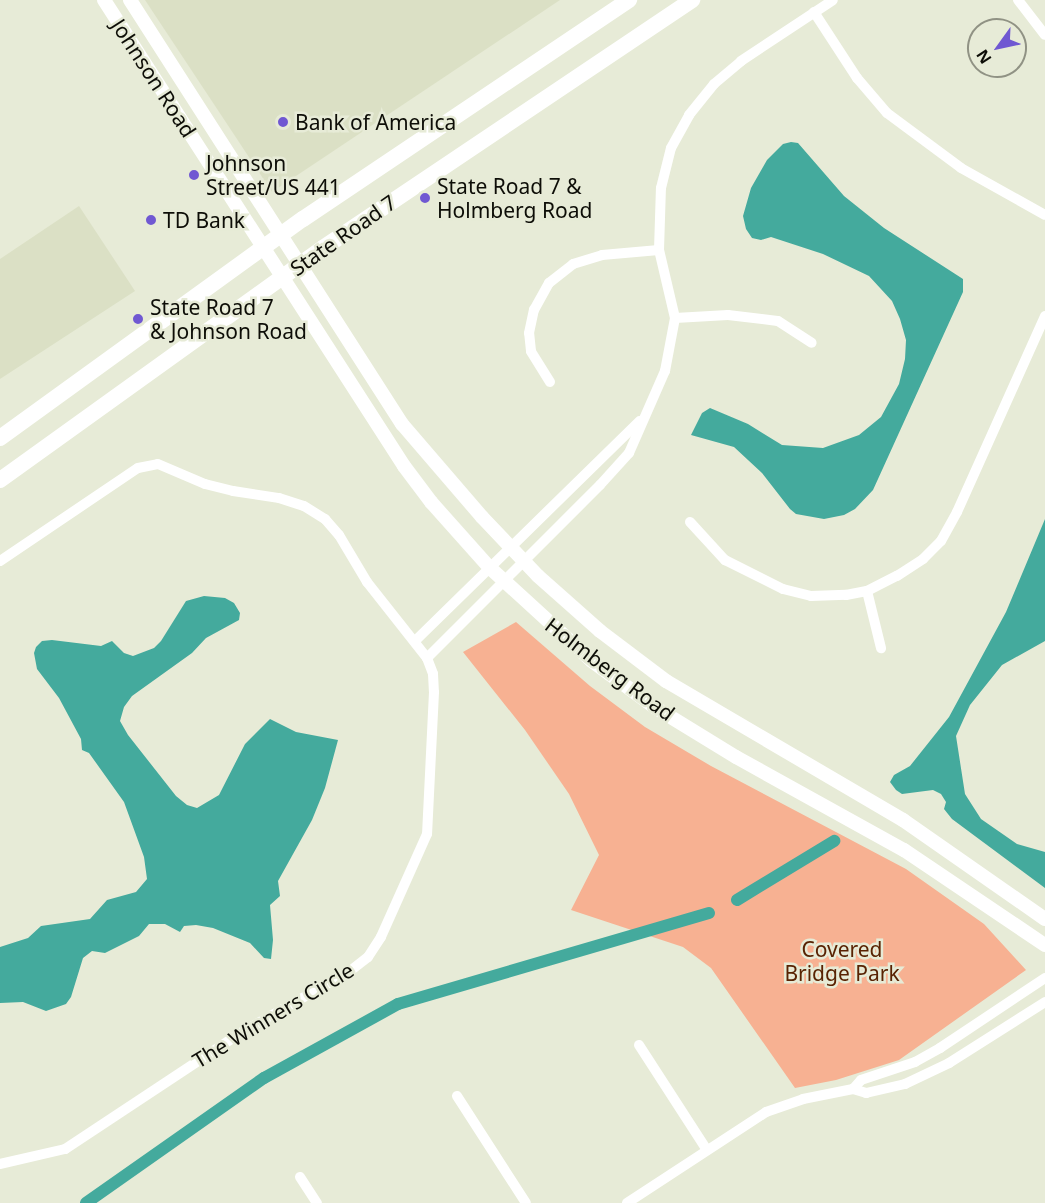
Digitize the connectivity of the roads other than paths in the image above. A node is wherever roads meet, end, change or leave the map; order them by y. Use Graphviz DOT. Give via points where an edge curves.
graph roads {
  1 [pos="104,0"];
  2 [pos="130,0"];
  3 [pos="629,0"];
  4 [pos="692,0"];
  5 [pos="833,0"];
  6 [pos="1018,0"];
  7 [pos="814,12"];
  8 [pos="1045,34"];
  9 [pos="1045,215"];
  10 [pos="282,235"];
  11 [pos="264,248"];
  12 [pos="659,249"];
  13 [pos="300,264"];
  14 [pos="282,277"];
  15 [pos="1045,316"];
  16 [pos="675,318"];
  17 [pos="812,343"];
  18 [pos="550,382"];
  19 [pos="645,417"];
  20 [pos="0,438"];
  21 [pos="0,480"];
  22 [pos="690,522"];
  23 [pos="510,547"];
  24 [pos="0,561"];
  25 [pos="524,561"];
  26 [pos="489,567"];
  27 [pos="504,582"];
  28 [pos="867,591"];
  29 [pos="416,640"];
  30 [pos="881,648"];
  31 [pos="427,657"];
  32 [pos="1045,919"];
  33 [pos="1045,945"];
  34 [pos="1045,978"];
  35 [pos="1045,1002"];
  36 [pos="639,1045"];
  37 [pos="852,1089"];
  38 [pos="457,1096"];
  39 [pos="707,1150"];
  40 [pos="0,1164"];
  41 [pos="300,1177"];
  42 [pos="317,1203"];
  43 [pos="526,1203"];
  44 [pos="627,1203"];
  1 -- 11 [label="street, Johnson Road"];
  2 -- 10 [label="street, Johnson Road"];
  3 -- 10 [label="main road, State Road 7"];
  4 -- 13 [label="main road, State Road 7"];
  5 -- 7 [label="street"];
  6 -- 8 [label="street"];
  7 -- 9 [label="street" via="857,78 887,113 961,168"];
  7 -- 12 [label="street" via="741,61 714,84 689,115 671,148 661,188"];
  10 -- 11 [label="main road, State Road 7"];
  10 -- 13 [label="street, Johnson Road"];
  11 -- 14 [label="street, Johnson Road"];
  11 -- 20 [label="main road, State Road 7"];
  12 -- 16 [label="street"];
  12 -- 18 [label="street" via="602,255 573,264 549,283 534,310 529,333 531,351"];
  13 -- 14 [label="main road, State Road 7"];
  13 -- 23 [label="street, Holmberg Road" via="402,424"];
  14 -- 21 [label="main road, State Road 7"];
  14 -- 26 [label="street, Holmberg Road" via="404,466"];
  15 -- 28 [label="street" via="957,512 940,541 923,559"];
  16 -- 17 [label="street" via="728,315 778,321"];
  16 -- 19 [label="street" via="665,371"];
  19 -- 23 [label="street"];
  19 -- 25 [label="street" via="629,453"];
  22 -- 28 [label="street" via="725,560 783,589 811,596"];
  23 -- 25 [label="street, Holmberg Road"];
  23 -- 26 [label="street"];
  24 -- 29 [label="street, The Winners Circle" via="138,468 158,464 205,484 304,506 325,519 367,582"];
  25 -- 27 [label="street"];
  25 -- 32 [label="street, Holmberg Road" via="600,631 666,681 903,820"];
  26 -- 27 [label="street, Holmberg Road"];
  26 -- 29 [label="street"];
  27 -- 31 [label="street"];
  27 -- 33 [label="street, Holmberg Road" via="592,661 656,708 904,850"];
  28 -- 30 [label="street"];
  29 -- 31 [label="street, The Winners Circle"];
  31 -- 40 [label="street, The Winners Circle" via="434,674 434,692 427,834 381,937 368,957 242,1032 65,1149"];
  34 -- 37 [label="street" via="940,1048 915,1062 861,1080"];
  35 -- 37 [label="street" via="949,1064 905,1084 866,1093"];
  36 -- 39 [label="street"];
  37 -- 39 [label="street" via="766,1112"];
  38 -- 43 [label="street"];
  39 -- 44 [label="street"];
  41 -- 42 [label="street"];
}
